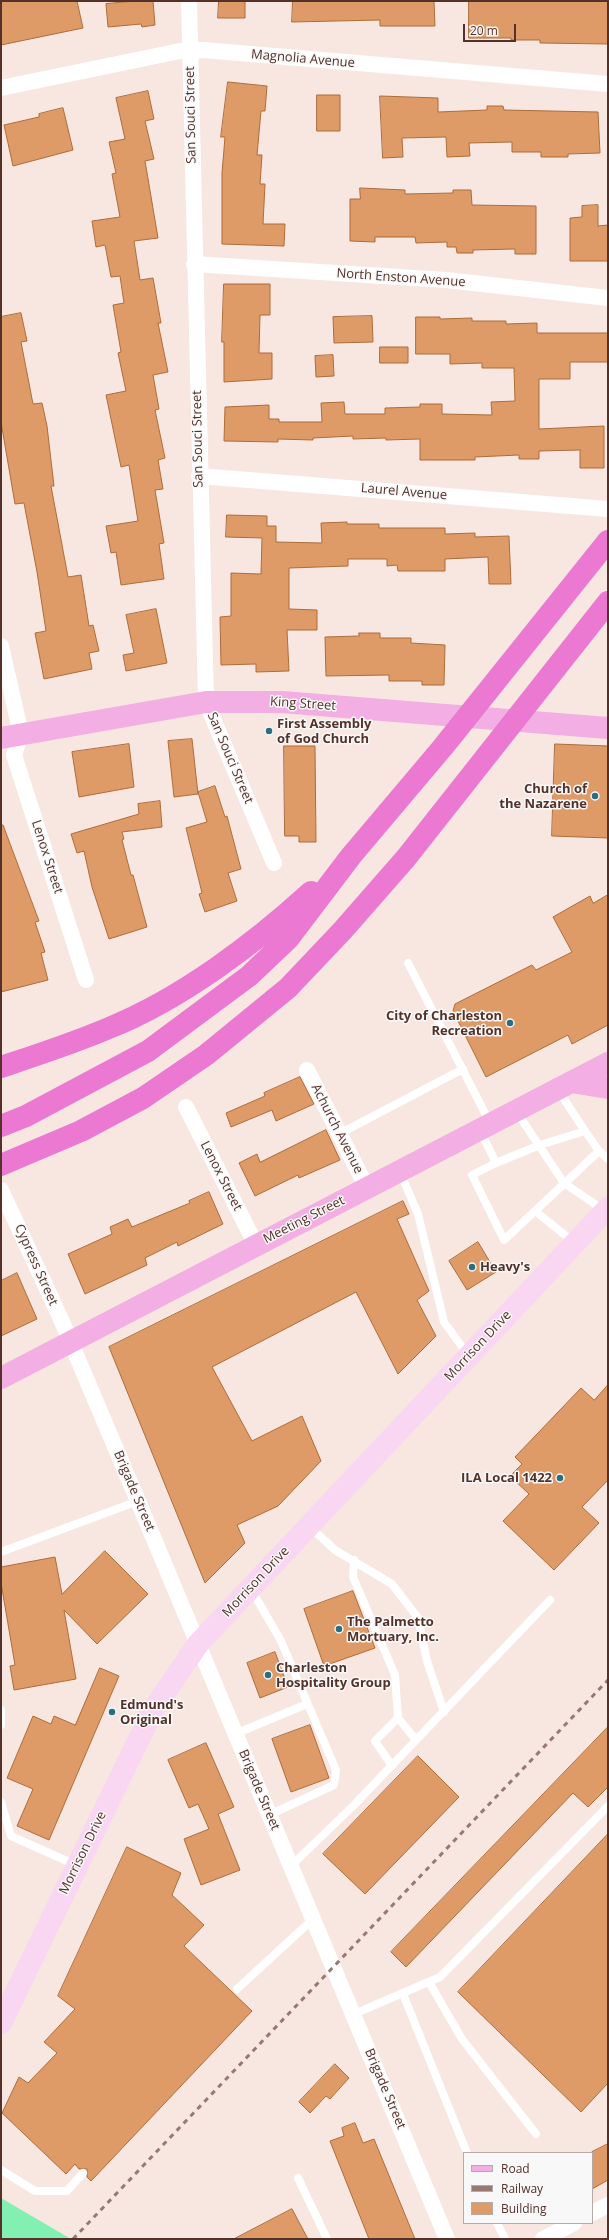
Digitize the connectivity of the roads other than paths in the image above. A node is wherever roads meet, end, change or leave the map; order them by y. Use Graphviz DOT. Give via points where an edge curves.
graph roads {
  1 [pos="188,1"];
  2 [pos="189,50"];
  3 [pos="608,84"];
  4 [pos="1,88"];
  5 [pos="194,264"];
  6 [pos="608,298"];
  7 [pos="199,476"];
  8 [pos="608,509"];
  9 [pos="608,541"];
  10 [pos="608,602"];
  11 [pos="1,646"];
  12 [pos="206,702"];
  13 [pos="608,728"];
  14 [pos="11,736"];
  15 [pos="351,856"];
  16 [pos="274,863"];
  17 [pos="408,963"];
  18 [pos="86,980"];
  19 [pos="608,1063"];
  20 [pos="1,1067"];
  21 [pos="462,1069"];
  22 [pos="307,1070"];
  23 [pos="564,1086"];
  24 [pos="608,1088"];
  25 [pos="186,1108"];
  26 [pos="515,1110"];
  27 [pos="1,1126"];
  28 [pos="485,1126"];
  29 [pos="585,1131"];
  30 [pos="339,1134"];
  31 [pos="540,1145"];
  32 [pos="599,1151"];
  33 [pos="608,1159"];
  34 [pos="496,1163"];
  35 [pos="1,1165"];
  36 [pos="400,1171"];
  37 [pos="564,1183"];
  38 [pos="367,1188"];
  39 [pos="1,1190"];
  40 [pos="607,1210"];
  41 [pos="535,1211"];
  42 [pos="575,1244"];
  43 [pos="256,1245"];
  44 [pos="70,1341"];
  45 [pos="468,1356"];
  46 [pos="1,1378"];
  47 [pos="138,1501"];
  48 [pos="309,1525"];
  49 [pos="1,1552"];
  50 [pos="354,1560"];
  51 [pos="251,1588"];
  52 [pos="550,1600"];
  53 [pos="198,1644"];
  54 [pos="308,1704"];
  55 [pos="1,1710"];
  56 [pos="444,1712"];
  57 [pos="398,1718"];
  58 [pos="1,1725"];
  59 [pos="235,1734"];
  60 [pos="416,1740"];
  61 [pos="392,1766"];
  62 [pos="1,1802"];
  63 [pos="608,1806"];
  64 [pos="269,1816"];
  65 [pos="77,1865"];
  66 [pos="290,1867"];
  67 [pos="312,1920"];
  68 [pos="429,1982"];
  69 [pos="237,1989"];
  70 [pos="403,1994"];
  71 [pos="354,2014"];
  72 [pos="1,2023"];
  73 [pos="536,2134"];
  74 [pos="467,2152"];
  75 [pos="1,2170"];
  76 [pos="83,2173"];
  77 [pos="298,2178"];
  78 [pos="608,2205"];
  79 [pos="593,2212"];
  80 [pos="498,2224"];
  81 [pos="572,2224"];
  82 [pos="327,2239"];
  83 [pos="448,2239"];
  84 [pos="505,2239"];
  85 [pos="543,2239"];
  1 -- 2 [label="street, San Souci Street"];
  2 -- 3 [label="street, Magnolia Avenue"];
  2 -- 4 [label="street, Magnolia Avenue"];
  2 -- 5 [label="street, San Souci Street"];
  5 -- 6 [label="street, North Enston Avenue" via="446,280"];
  5 -- 7 [label="street, San Souci Street"];
  7 -- 8 [label="street, Laurel Avenue"];
  7 -- 12 [label="street, San Souci Street"];
  9 -- 15 [label="highway" via="443,747"];
  10 -- 35 [label="highway" via="406,858 288,988 206,1055 143,1098 81,1131"];
  11 -- 14 [label="street"];
  12 -- 13 [label="main road, King Street" via="282,702"];
  12 -- 14 [label="main road, King Street"];
  12 -- 16 [label="street, San Souci Street"];
  14 -- 18 [label="street, Lenox Street" via="14,755"];
  15 -- 20 [label="highway" via="275,925 175,994 110,1028"];
  15 -- 27 [label="highway" via="288,939 249,976 148,1052 26,1116"];
  17 -- 21 [label="lane"];
  19 -- 23 [label="main road, Meeting Street"];
  21 -- 28 [label="lane"];
  21 -- 30 [label="lane"];
  22 -- 30 [label="street, Achurch Avenue"];
  23 -- 24 [label="main road"];
  23 -- 26 [label="main road, Meeting Street"];
  23 -- 29 [label="lane"];
  25 -- 43 [label="street, Lenox Street"];
  26 -- 28 [label="main road, Meeting Street"];
  26 -- 31 [label="lane"];
  28 -- 34 [label="lane"];
  28 -- 36 [label="main road, Meeting Street"];
  29 -- 31 [label="lane"];
  29 -- 32 [label="lane"];
  30 -- 38 [label="street, Achurch Avenue"];
  31 -- 34 [label="lane"];
  31 -- 37 [label="lane"];
  32 -- 33 [label="lane"];
  32 -- 37 [label="lane"];
  34 -- 41 [label="lane" via="472,1176 504,1240"];
  36 -- 38 [label="main road, Meeting Street"];
  36 -- 45 [label="lane" via="418,1214 444,1322"];
  37 -- 40 [label="lane"];
  37 -- 41 [label="lane"];
  38 -- 43 [label="main road, Meeting Street"];
  39 -- 44 [label="street, Cypress Street"];
  40 -- 42 [label="main road, Morrison Drive"];
  41 -- 42 [label="lane"];
  42 -- 45 [label="main road, Morrison Drive"];
  43 -- 44 [label="main road, Meeting Street"];
  44 -- 46 [label="main road, Meeting Street"];
  44 -- 47 [label="street, Brigade Street"];
  45 -- 48 [label="main road, Morrison Drive"];
  47 -- 49 [label="lane"];
  47 -- 53 [label="street, Brigade Street"];
  48 -- 50 [label="lane" via="335,1550"];
  48 -- 51 [label="main road, Morrison Drive"];
  50 -- 56 [label="lane" via="392,1584 418,1618 427,1661"];
  50 -- 57 [label="lane" via="353,1577 396,1675"];
  51 -- 53 [label="main road, Morrison Drive"];
  51 -- 54 [label="lane" via="281,1641"];
  52 -- 56 [label="lane"];
  53 -- 59 [label="street, Brigade Street"];
  53 -- 65 [label="main road, Morrison Drive" via="153,1710"];
  54 -- 59 [label="lane"];
  54 -- 64 [label="lane" via="336,1770 334,1785"];
  55 -- 58 [label="lane"];
  56 -- 60 [label="lane"];
  57 -- 60 [label="lane"];
  57 -- 61 [label="lane" via="375,1741"];
  59 -- 64 [label="street, Brigade Street"];
  60 -- 61 [label="lane"];
  61 -- 66 [label="lane"];
  62 -- 65 [label="lane" via="11,1836"];
  63 -- 68 [label="lane" via="440,1976"];
  64 -- 66 [label="street, Brigade Street"];
  65 -- 72 [label="main road, Morrison Drive"];
  66 -- 67 [label="street, Brigade Street"];
  67 -- 69 [label="lane"];
  67 -- 71 [label="street, Brigade Street"];
  68 -- 70 [label="lane"];
  68 -- 73 [label="lane" via="462,2039"];
  70 -- 71 [label="lane"];
  70 -- 74 [label="lane"];
  71 -- 83 [label="street, Brigade Street"];
  75 -- 76 [label="lane" via="35,2192 68,2191"];
  77 -- 82 [label="lane"];
  78 -- 79 [label="street"];
  80 -- 84 [label="lane"];
  81 -- 85 [label="street"];
}
